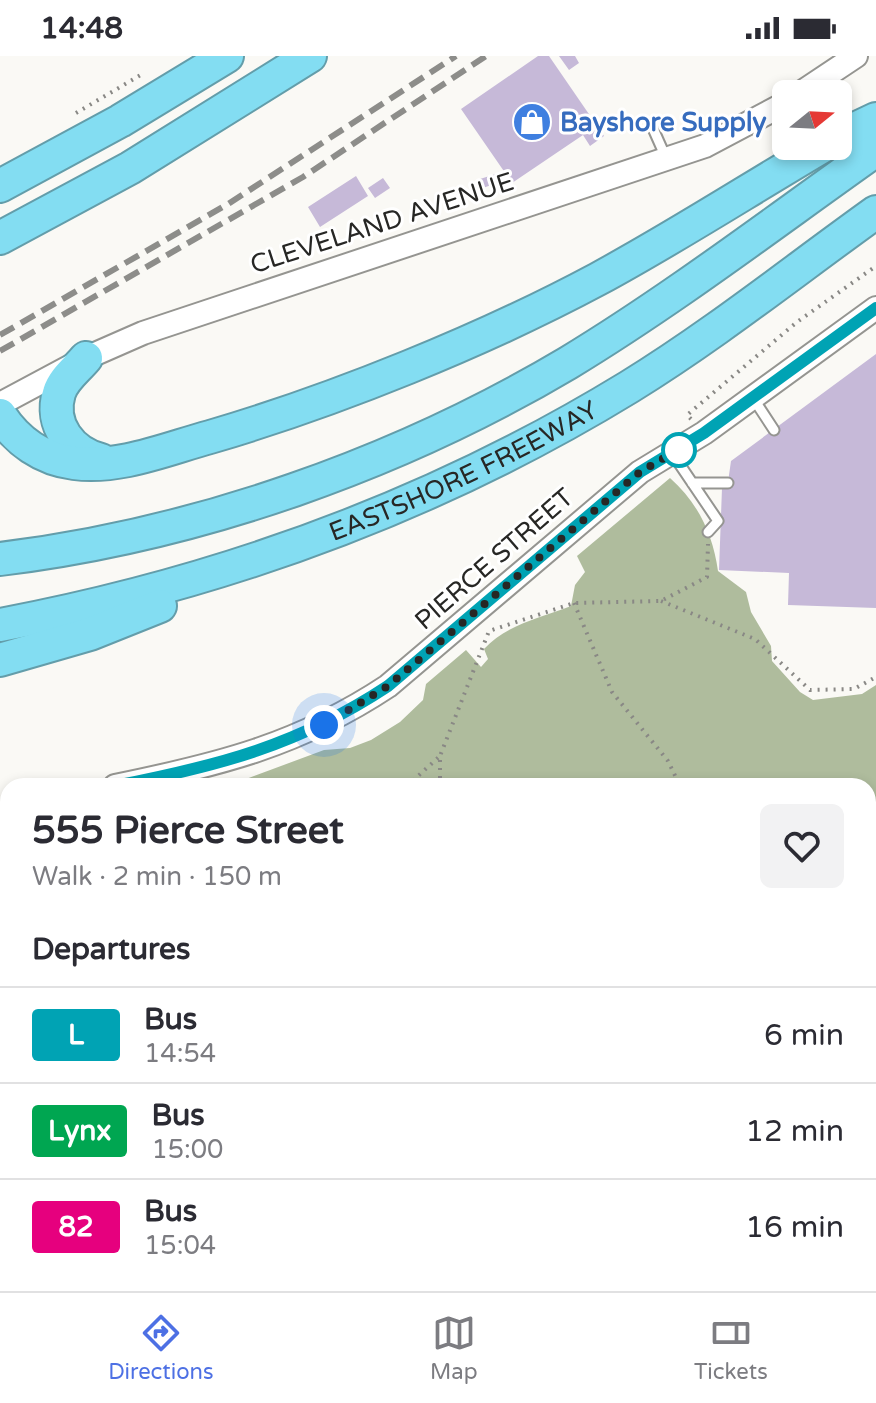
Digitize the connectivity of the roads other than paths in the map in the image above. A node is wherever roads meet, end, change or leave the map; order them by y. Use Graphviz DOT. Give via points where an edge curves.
graph roads {
  1 [pos="227,56"];
  2 [pos="310,56"];
  3 [pos="856,56"];
  4 [pos="820,80"];
  5 [pos="772,110"];
  6 [pos="876,119"];
  7 [pos="651,124"];
  8 [pos="852,130"];
  9 [pos="876,150"];
  10 [pos="667,160"];
  11 [pos="800,160"];
  12 [pos="0,186"];
  13 [pos="876,212"];
  14 [pos="5,237"];
  15 [pos="876,308"];
  16 [pos="86,358"];
  17 [pos="753,398"];
  18 [pos="0,404"];
  19 [pos="0,415"];
  20 [pos="774,430"];
  21 [pos="672,453"];
  22 [pos="128,460"];
  23 [pos="692,483"];
  24 [pos="728,483"];
  25 [pos="342,528"];
  26 [pos="708,532"];
  27 [pos="0,559"];
  28 [pos="0,625"];
  29 [pos="0,660"];
  30 [pos="155,778"];
  1 -- 12 [label="highway"];
  2 -- 14 [label="highway" via="178,139"];
  3 -- 4 [label="street"];
  5 -- 10 [label="street, CLEVELAND AVENUE"];
  6 -- 8 [label="highway"];
  7 -- 10 [label="lane"];
  9 -- 27 [label="highway, EASTSHORE FREEWAY" via="628,325 444,427 232,508 102,542"];
  10 -- 16 [label="street, CLEVELAND AVENUE" via="176,321"];
  11 -- 22 [label="highway" via="630,261 522,316 300,407"];
  13 -- 25 [label="highway, EASTSHORE FREEWAY" via="631,385 468,474"];
  15 -- 17 [label="street, PIERCE STREET"];
  16 -- 18 [label="street, CLEVELAND AVENUE"];
  16 -- 22 [label="highway" via="59,393 60,426 71,445 90,458"];
  17 -- 20 [label="lane"];
  17 -- 21 [label="street, PIERCE STREET"];
  19 -- 22 [label="highway" via="18,437 49,457 89,464"];
  21 -- 23 [label="lane"];
  21 -- 30 [label="street, PIERCE STREET" via="640,472 388,686 348,712 259,753"];
  23 -- 24 [label="lane"];
  23 -- 26 [label="lane" via="718,521"];
  25 -- 28 [label="highway, EASTSHORE FREEWAY" via="166,587"];
  25 -- 29 [label="highway" via="90,634"];
}
